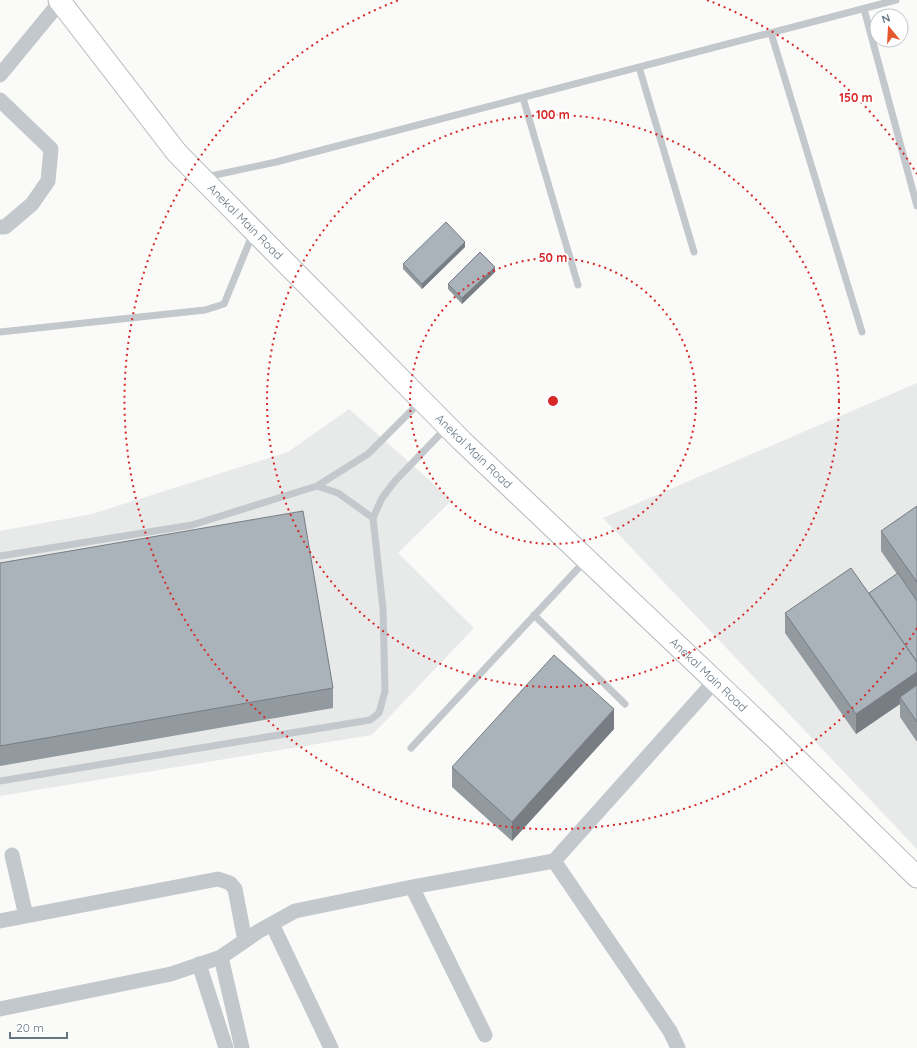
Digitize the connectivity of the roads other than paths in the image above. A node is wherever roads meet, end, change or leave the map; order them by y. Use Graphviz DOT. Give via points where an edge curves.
graph roads {
  1 [pos="896,0"];
  2 [pos="60,1"];
  3 [pos="864,9"];
  4 [pos="771,34"];
  5 [pos="639,67"];
  6 [pos="0,75"];
  7 [pos="523,98"];
  8 [pos="0,100"];
  9 [pos="202,178"];
  10 [pos="917,206"];
  11 [pos="0,227"];
  12 [pos="254,230"];
  13 [pos="694,252"];
  14 [pos="578,284"];
  15 [pos="0,332"];
  16 [pos="862,332"];
  17 [pos="422,400"];
  18 [pos="447,426"];
  19 [pos="317,486"];
  20 [pos="373,518"];
  21 [pos="0,556"];
  22 [pos="586,559"];
  23 [pos="534,615"];
  24 [pos="715,681"];
  25 [pos="625,704"];
  26 [pos="411,748"];
  27 [pos="0,781"];
  28 [pos="12,855"];
  29 [pos="554,861"];
  30 [pos="917,877"];
  31 [pos="412,887"];
  32 [pos="26,916"];
  33 [pos="0,921"];
  34 [pos="272,924"];
  35 [pos="245,941"];
  36 [pos="221,957"];
  37 [pos="199,964"];
  38 [pos="0,1009"];
  39 [pos="485,1035"];
  40 [pos="226,1048"];
  41 [pos="242,1048"];
  42 [pos="331,1048"];
  43 [pos="678,1048"];
  1 -- 3 [label="lane"];
  2 -- 6 [label="street"];
  2 -- 9 [label="main road, Anekal Main Road" via="177,153"];
  3 -- 4 [label="lane"];
  3 -- 10 [label="lane"];
  4 -- 5 [label="lane"];
  4 -- 16 [label="lane"];
  5 -- 7 [label="lane"];
  5 -- 13 [label="lane"];
  7 -- 9 [label="lane" via="276,162"];
  7 -- 14 [label="lane"];
  8 -- 11 [label="street" via="51,149 48,182 32,204 5,227"];
  9 -- 12 [label="main road, Anekal Main Road"];
  12 -- 15 [label="lane" via="224,304 205,310"];
  12 -- 17 [label="main road, Anekal Main Road"];
  17 -- 18 [label="main road, Anekal Main Road"];
  17 -- 19 [label="lane" via="368,454"];
  18 -- 20 [label="lane" via="395,481 382,498"];
  18 -- 22 [label="main road, Anekal Main Road"];
  19 -- 20 [label="lane" via="338,493"];
  19 -- 21 [label="lane" via="192,525"];
  20 -- 27 [label="lane" via="383,609 385,691 379,713 370,720"];
  22 -- 23 [label="lane"];
  22 -- 24 [label="main road, Anekal Main Road"];
  23 -- 25 [label="lane"];
  23 -- 26 [label="lane"];
  24 -- 29 [label="street"];
  24 -- 30 [label="main road, Anekal Main Road"];
  28 -- 32 [label="street"];
  29 -- 31 [label="street"];
  29 -- 43 [label="street" via="670,1031"];
  31 -- 34 [label="street" via="295,911"];
  31 -- 39 [label="street"];
  32 -- 33 [label="street"];
  32 -- 35 [label="street" via="218,880 230,883 235,889"];
  34 -- 35 [label="street"];
  34 -- 42 [label="street"];
  35 -- 36 [label="street"];
  36 -- 37 [label="street"];
  36 -- 41 [label="street"];
  37 -- 38 [label="street" via="171,974"];
  37 -- 40 [label="street"];
}
